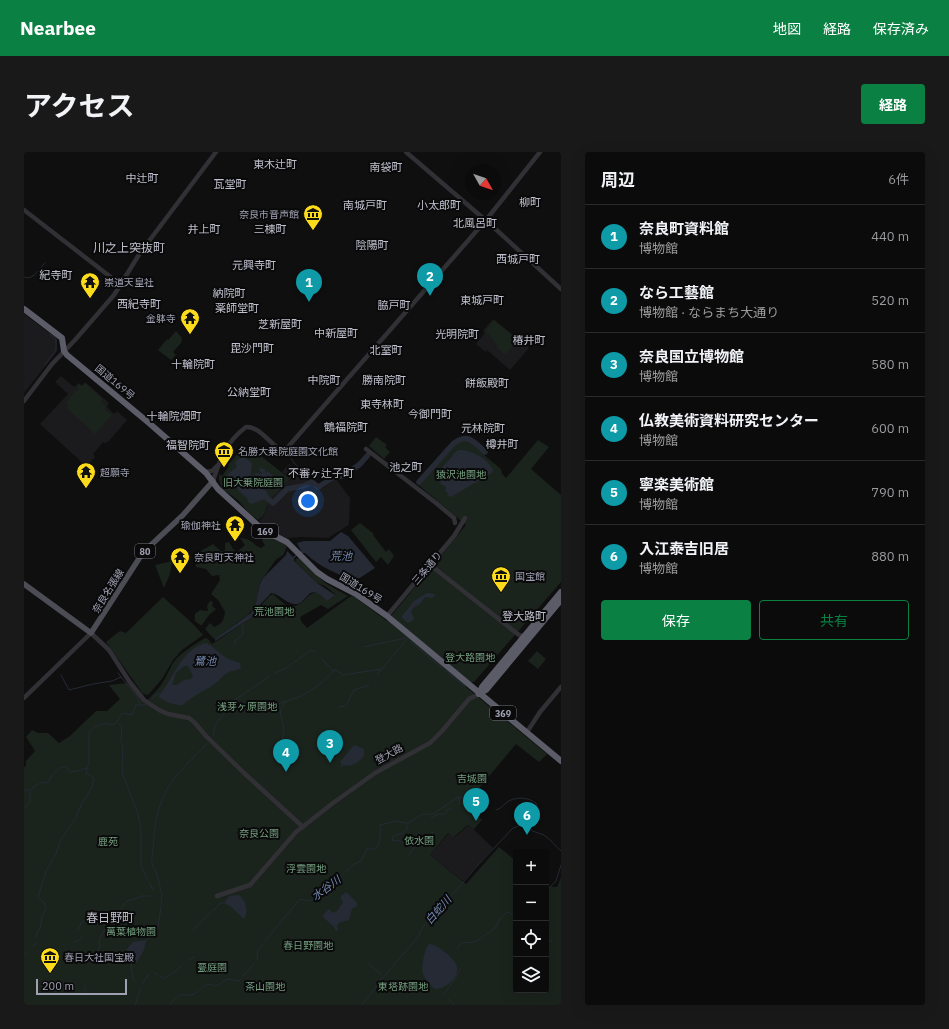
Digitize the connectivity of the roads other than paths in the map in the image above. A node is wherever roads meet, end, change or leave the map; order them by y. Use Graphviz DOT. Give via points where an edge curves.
graph roads {
  1 [pos="216,152"];
  2 [pos="406,152"];
  3 [pos="540,152"];
  4 [pos="24,210"];
  5 [pos="486,220"];
  6 [pos="121,285"];
  7 [pos="561,290"];
  8 [pos="24,309"];
  9 [pos="64,351"];
  10 [pos="24,401"];
  11 [pos="366,449"];
  12 [pos="217,466"];
  13 [pos="204,472"];
  14 [pos="213,481"];
  15 [pos="465,518"];
  16 [pos="455,523"];
  17 [pos="429,564"];
  18 [pos="24,584"];
  19 [pos="561,592"];
  20 [pos="558,603"];
  21 [pos="387,616"];
  22 [pos="91,633"];
  23 [pos="526,637"];
  24 [pos="561,687"];
  25 [pos="478,694"];
  26 [pos="24,698"];
  27 [pos="527,732"];
  28 [pos="561,761"];
  29 [pos="303,827"];
  30 [pos="217,896"];
  1 -- 6 [label="street" via="140,253"];
  2 -- 5 [label="street"];
  3 -- 5 [label="street"];
  4 -- 6 [label="street"];
  5 -- 7 [label="street"];
  5 -- 12 [label="street" via="288,447 283,451 255,429 246,427 226,448"];
  6 -- 9 [label="street"];
  8 -- 9 [label="highway, 国道169号 / 169" via="62,338"];
  9 -- 10 [label="street"];
  9 -- 13 [label="highway, 国道169号 / 169"];
  11 -- 16 [label="street" via="454,518"];
  12 -- 13 [label="street" via="212,471"];
  12 -- 14 [label="street"];
  13 -- 14 [label="highway, 国道169号 / 169"];
  14 -- 21 [label="highway, 国道169号 / 169" via="218,489 263,530 287,542 317,572 356,594"];
  14 -- 22 [label="main road, 奈良名張線 / 80" via="143,554"];
  15 -- 17 [label="street, 三条通り" via="454,536"];
  17 -- 21 [label="street, 三条通り"];
  17 -- 23 [label="street" via="518,635"];
  18 -- 22 [label="main road"];
  19 -- 20 [label="highway, 登大路"];
  20 -- 23 [label="highway, 登大路"];
  21 -- 25 [label="highway, 国道169号 / 169"];
  22 -- 26 [label="street"];
  22 -- 29 [label="street" via="109,650 144,700 163,712 189,718"];
  23 -- 25 [label="highway, 登大路"];
  24 -- 27 [label="street"];
  25 -- 27 [label="highway, 369"];
  25 -- 29 [label="street, 登大路" via="469,699 430,744 369,777"];
  27 -- 28 [label="highway, 369"];
  29 -- 30 [label="street, 登大路" via="255,882"];
}
